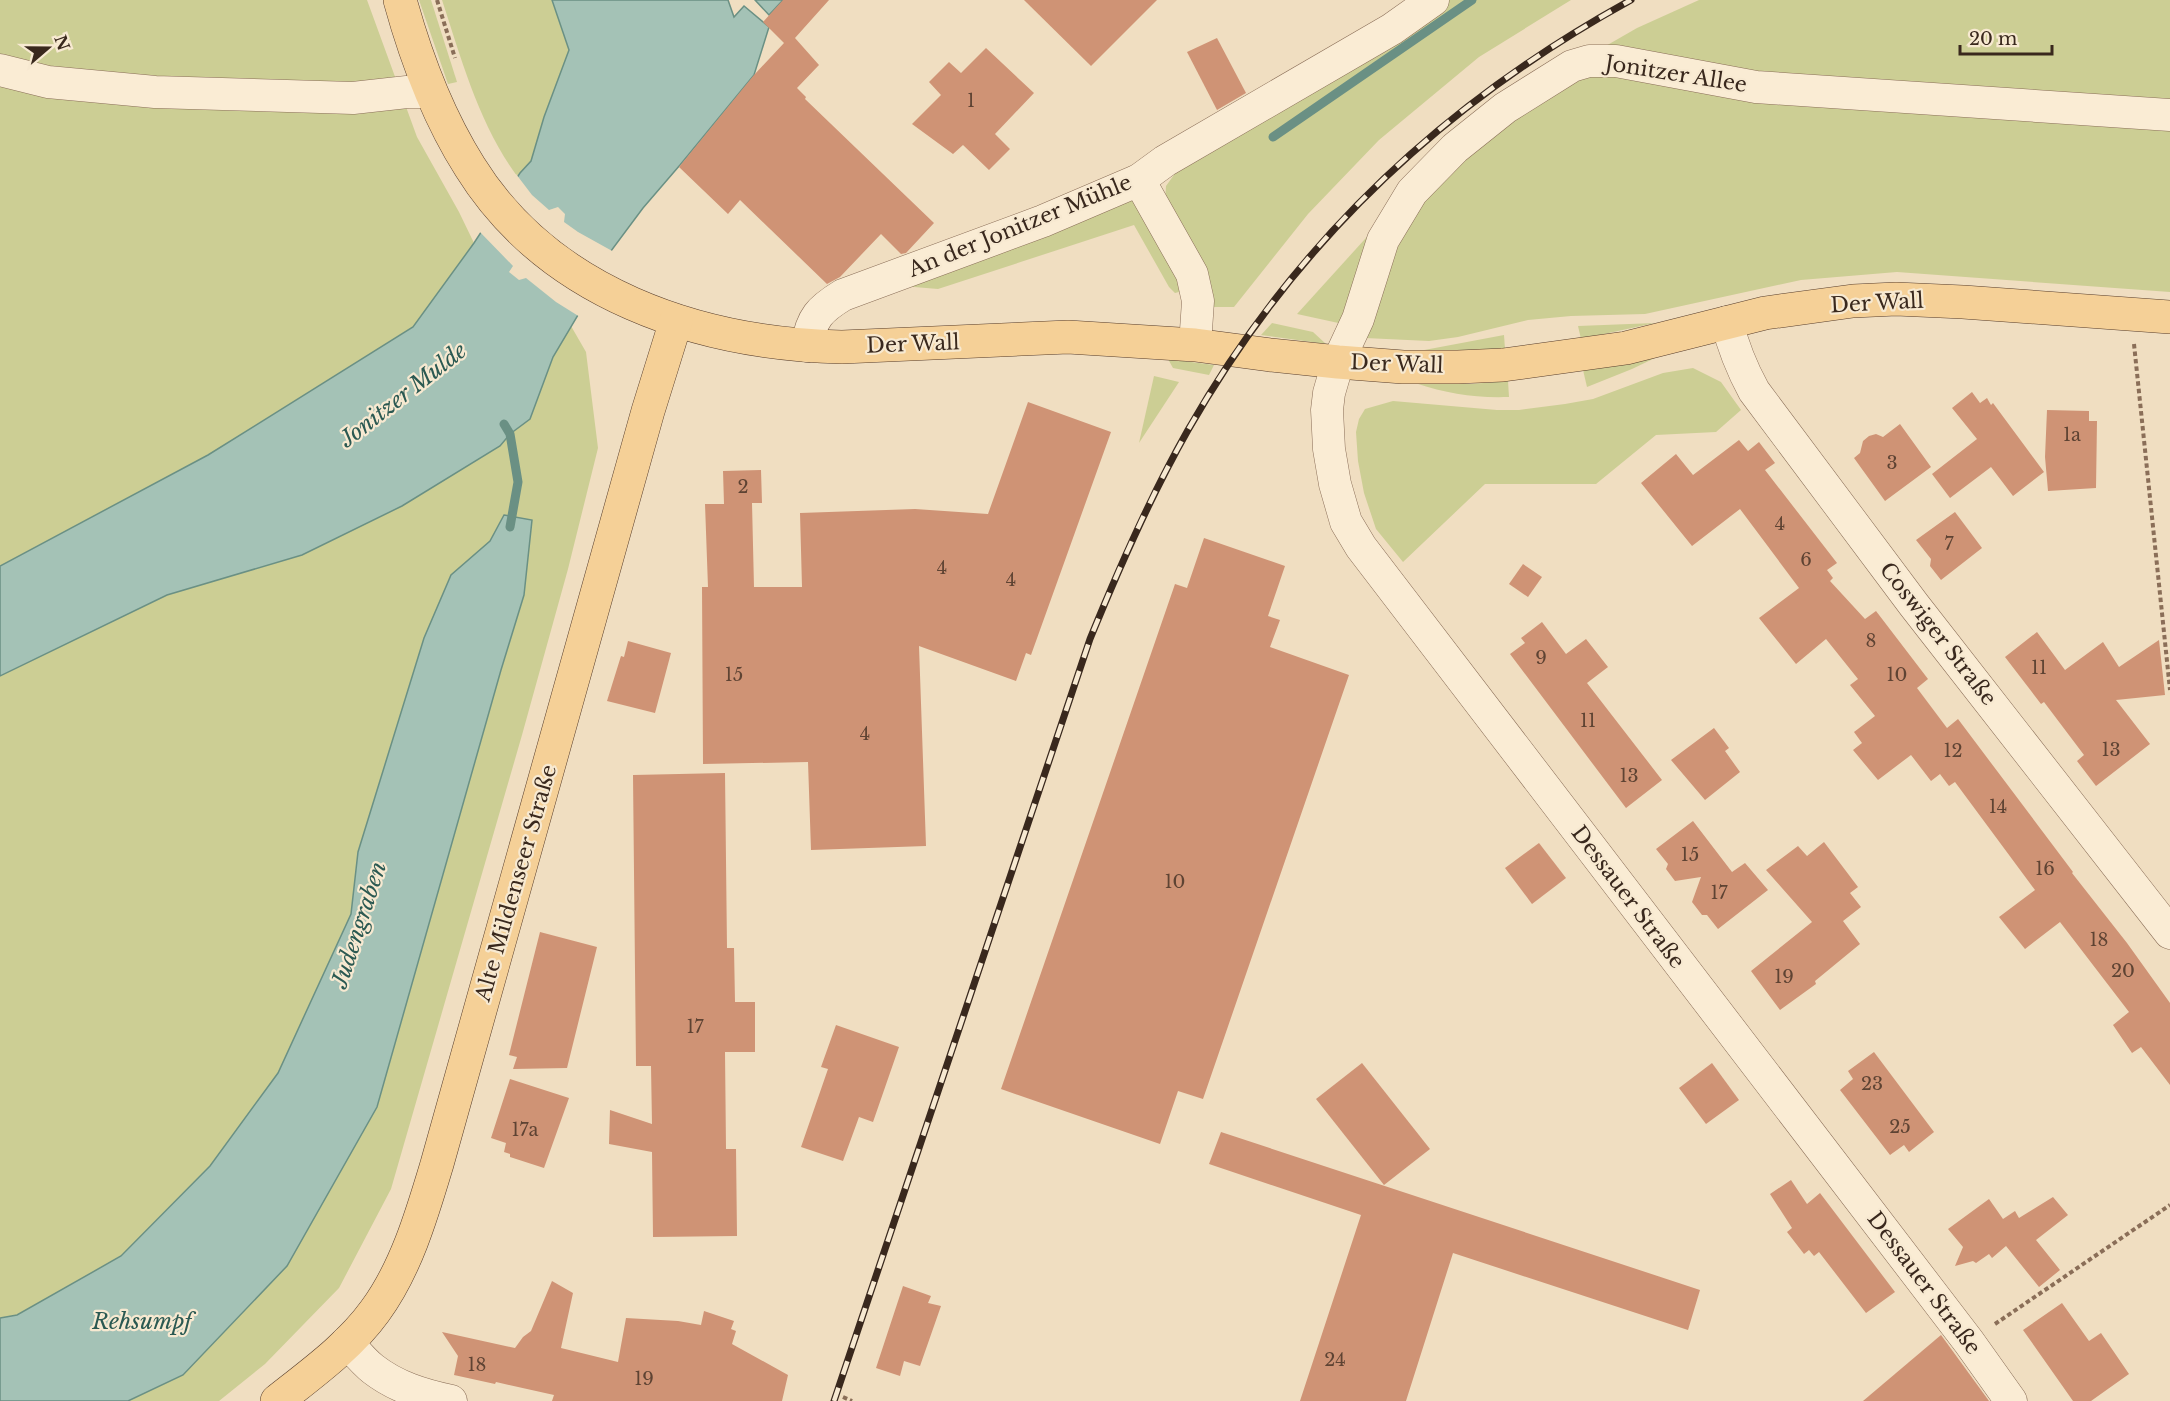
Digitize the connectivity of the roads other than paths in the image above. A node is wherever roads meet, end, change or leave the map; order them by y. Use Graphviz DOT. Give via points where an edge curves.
graph roads {
  1 [pos="400,0"];
  2 [pos="1433,0"];
  3 [pos="0,70"];
  4 [pos="431,92"];
  5 [pos="2170,115"];
  6 [pos="1139,180"];
  7 [pos="2170,317"];
  8 [pos="676,321"];
  9 [pos="1727,322"];
  10 [pos="1195,345"];
  11 [pos="807,346"];
  12 [pos="1338,362"];
  13 [pos="2170,933"];
  14 [pos="347,1342"];
  15 [pos="277,1401"];
  16 [pos="451,1401"];
  17 [pos="2011,1401"];
  1 -- 4 [label="main road, Der Wall"];
  2 -- 6 [label="street, An der Jonitzer Mühle" via="1392,29"];
  3 -- 4 [label="street" via="48,82 155,92 353,98"];
  4 -- 8 [label="main road, Der Wall" via="470,168 530,237 577,273 625,301"];
  5 -- 12 [label="street, Jonitzer Allee" via="1756,87 1616,61 1589,60 1553,76 1505,108 1455,148 1412,192 1383,240 1358,319"];
  6 -- 10 [label="street" via="1192,274 1198,301"];
  6 -- 11 [label="street, An der Jonitzer Mühle" via="1032,225 843,295 817,314"];
  7 -- 9 [label="main road, Der Wall" via="1896,299 1813,306"];
  8 -- 11 [label="main road, Der Wall" via="735,336"];
  8 -- 14 [label="main road, Alte Mildenseer Straße" via="430,1189 395,1276 375,1311"];
  9 -- 12 [label="main road, Der Wall" via="1626,348 1503,365 1403,367"];
  9 -- 13 [label="street, Coswiger Straße" via="1732,344 1754,391 1914,605"];
  10 -- 11 [label="main road, Der Wall" via="1068,337"];
  10 -- 12 [label="main road, Der Wall"];
  12 -- 17 [label="street, Dessauer Straße" via="1327,410 1329,448 1346,522 1361,547"];
  14 -- 15 [label="main road, Alte Mildenseer Straße"];
  14 -- 16 [label="street" via="373,1369 401,1386"];
}
